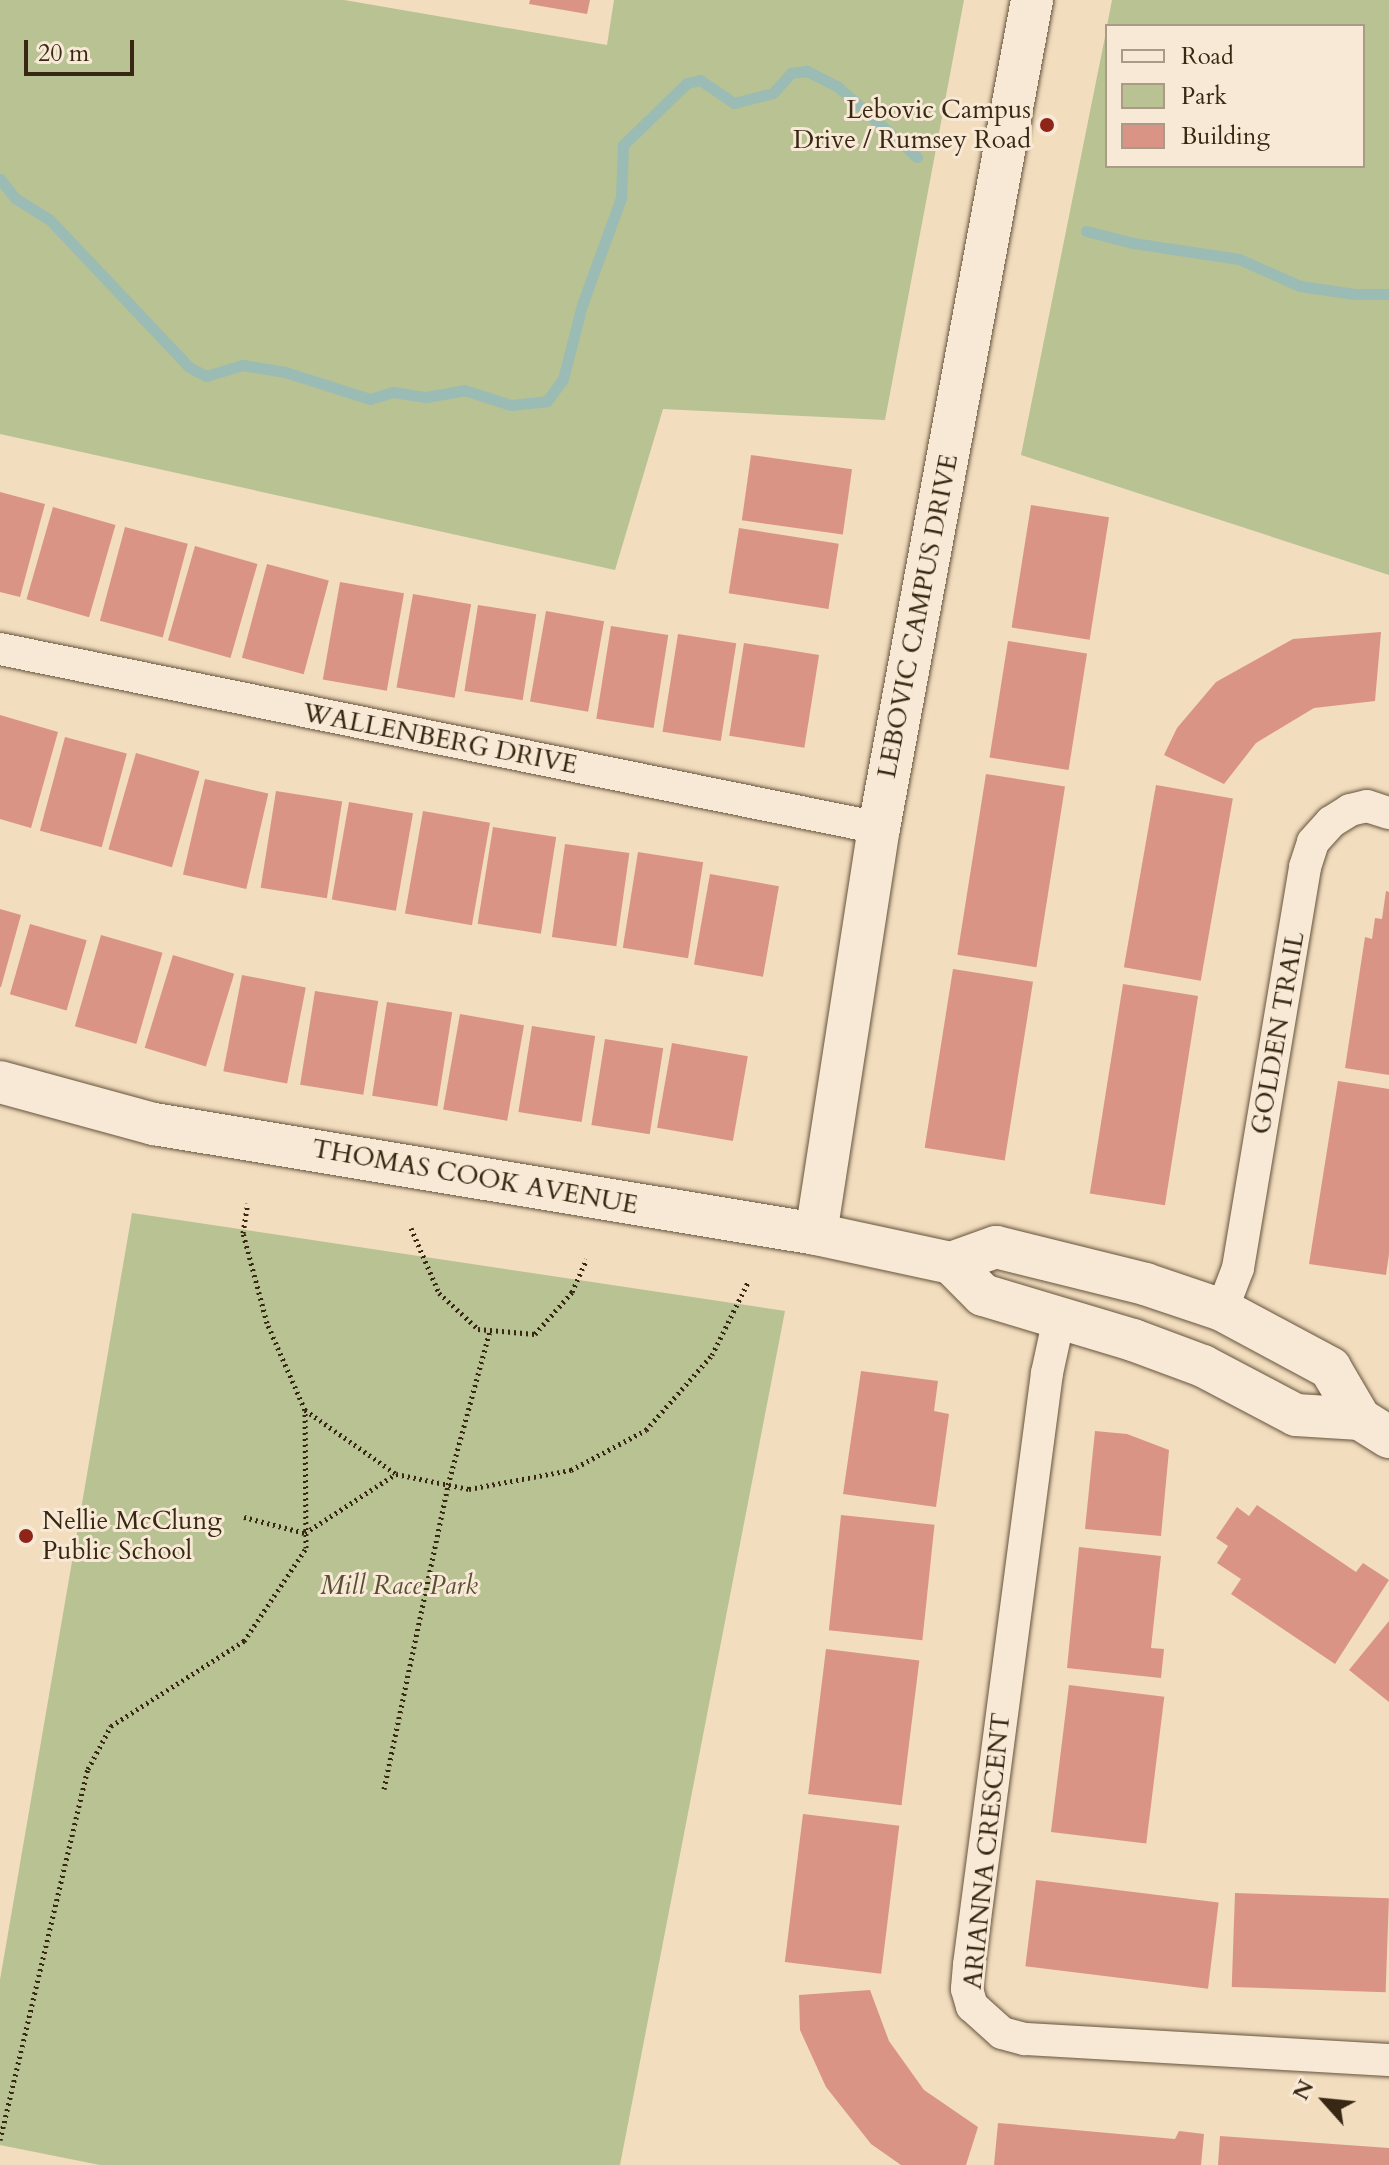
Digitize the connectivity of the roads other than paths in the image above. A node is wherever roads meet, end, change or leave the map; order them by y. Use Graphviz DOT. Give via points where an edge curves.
graph roads {
  1 [pos="1032,0"];
  2 [pos="0,649"];
  3 [pos="1389,813"];
  4 [pos="879,828"];
  5 [pos="0,1082"];
  6 [pos="816,1234"];
  7 [pos="951,1263"];
  8 [pos="1222,1310"];
  9 [pos="1059,1318"];
  10 [pos="1374,1428"];
  11 [pos="1389,2060"];
  1 -- 4 [label="street, LEBOVIC CAMPUS DRIVE"];
  2 -- 4 [label="street, WALLENBERG DRIVE"];
  3 -- 8 [label="street, GOLDEN TRAIL" via="1367,806 1350,810 1313,842 1238,1268"];
  4 -- 6 [label="street, LEBOVIC CAMPUS DRIVE"];
  5 -- 6 [label="street, THOMAS COOK AVENUE" via="154,1124"];
  6 -- 7 [label="street, THOMAS COOK AVENUE"];
  7 -- 8 [label="street" via="996,1247 1145,1284"];
  7 -- 9 [label="street" via="983,1295"];
  8 -- 10 [label="street" via="1330,1368"];
  9 -- 10 [label="street" via="1203,1366 1296,1415"];
  9 -- 11 [label="street, ARIANNA CRESCENT" via="1049,1359 969,1965 972,2006 1002,2033 1025,2039"];
}
